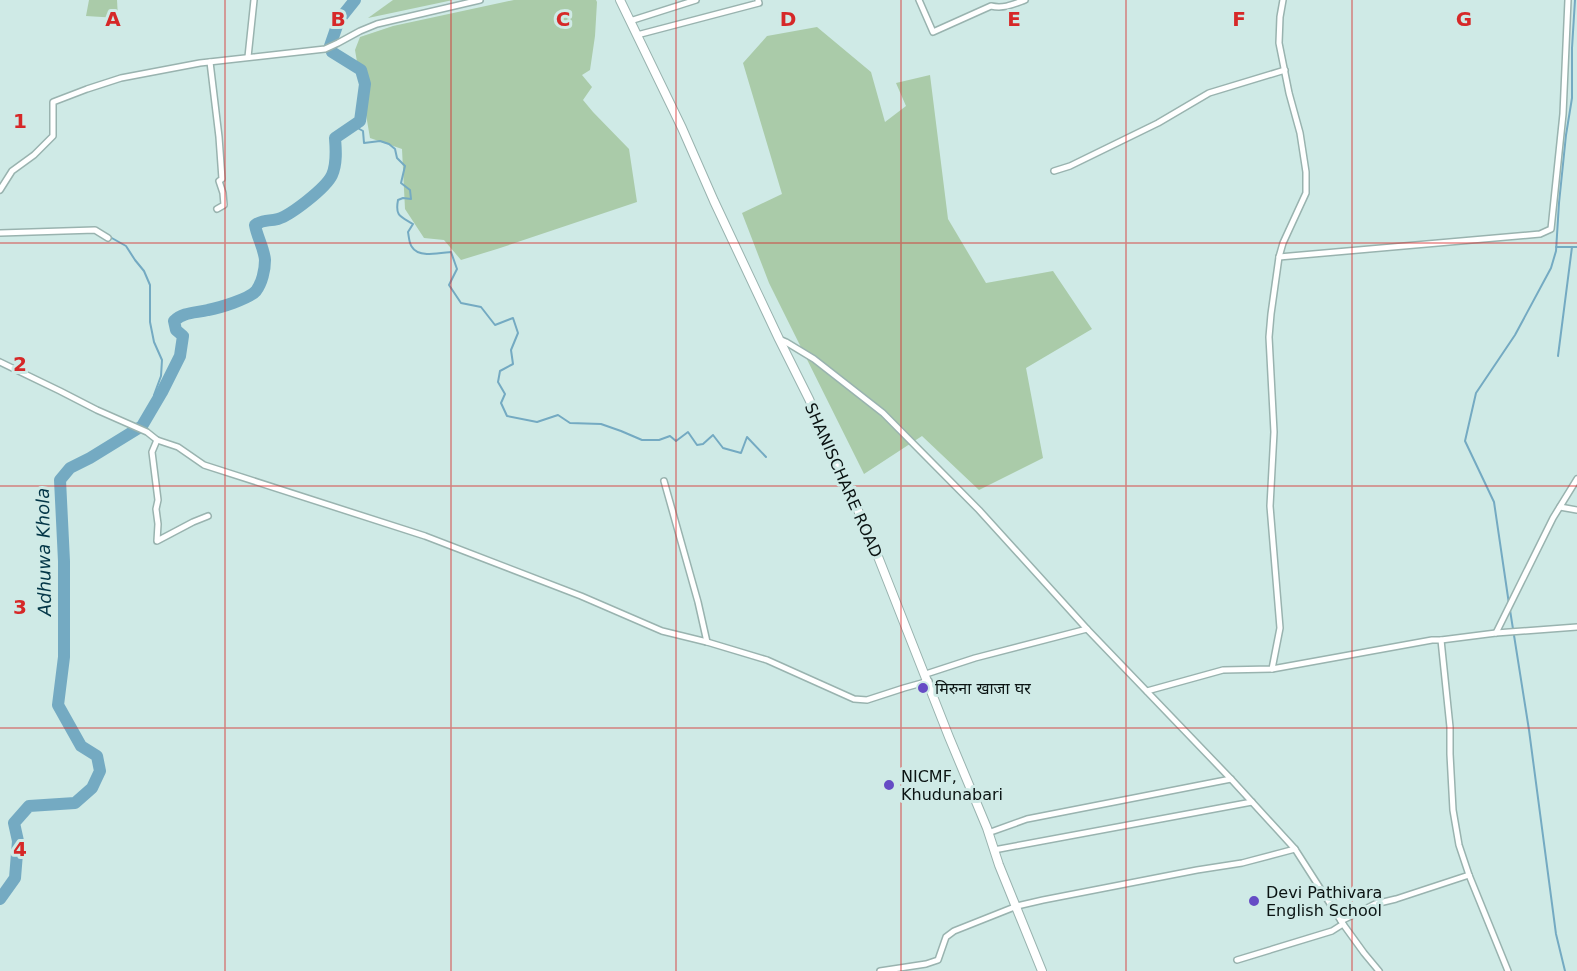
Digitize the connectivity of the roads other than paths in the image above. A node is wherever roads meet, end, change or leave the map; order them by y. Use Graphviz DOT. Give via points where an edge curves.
graph roads {
  1 [pos="254,0"];
  2 [pos="480,0"];
  3 [pos="620,0"];
  4 [pos="696,0"];
  5 [pos="758,0"];
  6 [pos="919,0"];
  7 [pos="1025,0"];
  8 [pos="1283,0"];
  9 [pos="1568,0"];
  10 [pos="630,21"];
  11 [pos="637,35"];
  12 [pos="248,57"];
  13 [pos="210,62"];
  14 [pos="1285,70"];
  15 [pos="1054,171"];
  16 [pos="0,190"];
  17 [pos="217,209"];
  18 [pos="0,233"];
  19 [pos="108,238"];
  20 [pos="1279,257"];
  21 [pos="779,339"];
  22 [pos="0,362"];
  23 [pos="157,440"];
  24 [pos="1577,479"];
  25 [pos="664,482"];
  26 [pos="1560,507"];
  27 [pos="1577,510"];
  28 [pos="208,516"];
  29 [pos="1577,627"];
  30 [pos="1087,629"];
  31 [pos="1496,633"];
  32 [pos="1441,640"];
  33 [pos="707,642"];
  34 [pos="1272,669"];
  35 [pos="927,677"];
  36 [pos="1147,691"];
  37 [pos="1231,779"];
  38 [pos="1252,802"];
  39 [pos="988,833"];
  40 [pos="1295,849"];
  41 [pos="994,850"];
  42 [pos="1469,875"];
  43 [pos="1017,906"];
  44 [pos="1342,922"];
  45 [pos="1236,960"];
  46 [pos="880,971"];
  47 [pos="1042,971"];
  48 [pos="1379,971"];
  49 [pos="1508,971"];
  1 -- 12 [label="street"];
  2 -- 12 [label="street" via="377,24 325,49"];
  3 -- 10 [label="street, SHANISCHARE ROAD"];
  4 -- 10 [label="street"];
  5 -- 11 [label="street" via="759,3"];
  6 -- 7 [label="street" via="933,32 991,6 1007,7"];
  8 -- 14 [label="street" via="1279,43"];
  9 -- 20 [label="street" via="1563,114 1551,229 1540,234"];
  10 -- 11 [label="street, SHANISCHARE ROAD"];
  11 -- 21 [label="street, SHANISCHARE ROAD"];
  12 -- 13 [label="street"];
  13 -- 16 [label="street" via="121,78 53,102 53,136 12,171"];
  13 -- 17 [label="street" via="224,205"];
  14 -- 15 [label="street" via="1209,93 1158,123"];
  14 -- 20 [label="street" via="1300,133 1306,193"];
  18 -- 19 [label="street" via="95,230"];
  20 -- 34 [label="street" via="1269,337 1274,432 1270,506 1280,628"];
  21 -- 30 [label="street" via="821,364 883,413 964,494"];
  21 -- 35 [label="street, SHANISCHARE ROAD" via="876,549"];
  22 -- 23 [label="street"];
  23 -- 28 [label="street" via="152,452 158,500 157,541"];
  23 -- 33 [label="street" via="178,447 204,465 425,536 662,631"];
  24 -- 26 [label="street"];
  25 -- 33 [label="street"];
  26 -- 27 [label="street"];
  26 -- 31 [label="street"];
  29 -- 31 [label="street"];
  30 -- 35 [label="street" via="975,658"];
  30 -- 36 [label="street"];
  31 -- 32 [label="street"];
  32 -- 34 [label="street"];
  32 -- 42 [label="street" via="1453,810"];
  33 -- 35 [label="street" via="767,660 854,699 867,700"];
  34 -- 36 [label="street" via="1223,670"];
  35 -- 39 [label="street, SHANISCHARE ROAD"];
  36 -- 37 [label="street"];
  37 -- 38 [label="street"];
  37 -- 39 [label="street" via="1027,819"];
  38 -- 40 [label="street"];
  38 -- 41 [label="street"];
  39 -- 41 [label="street, SHANISCHARE ROAD"];
  40 -- 43 [label="street" via="1242,863"];
  40 -- 44 [label="street"];
  41 -- 43 [label="street, SHANISCHARE ROAD"];
  42 -- 44 [label="street" via="1375,904"];
  42 -- 49 [label="street"];
  43 -- 46 [label="street" via="954,931 946,937 938,960"];
  43 -- 47 [label="street, SHANISCHARE ROAD"];
  44 -- 45 [label="street" via="1332,931"];
  44 -- 48 [label="street"];
}
